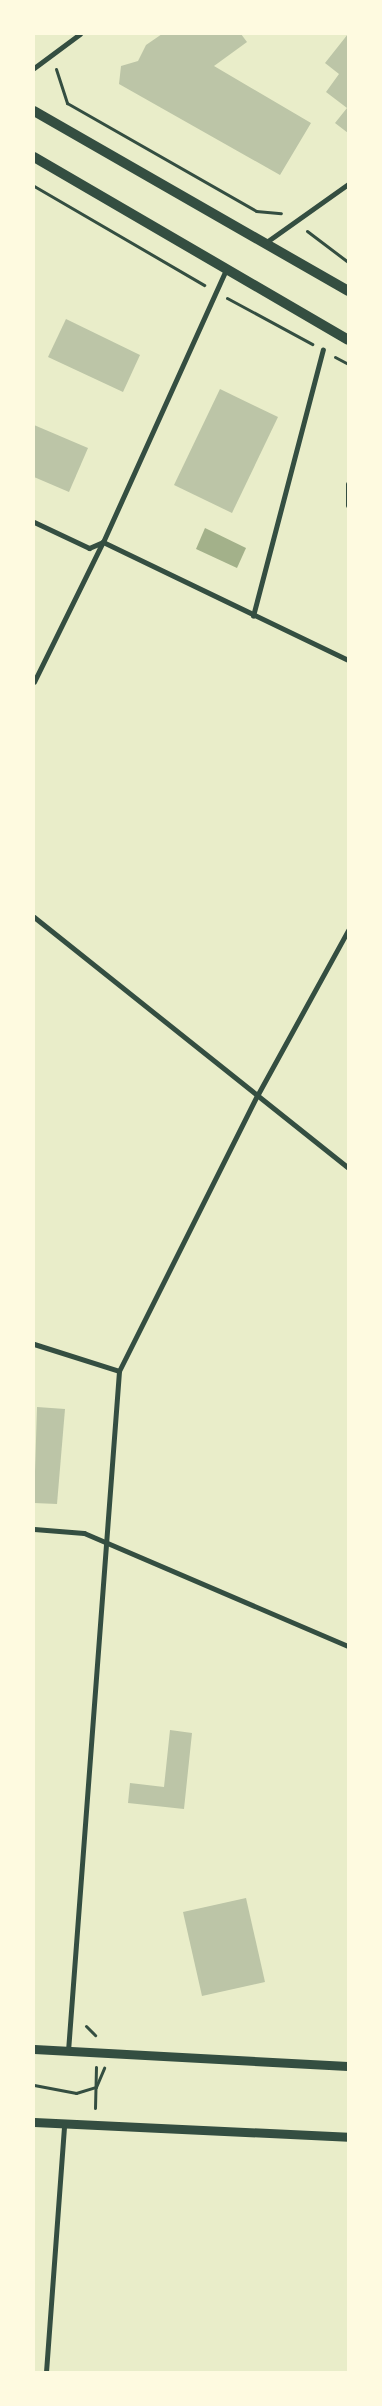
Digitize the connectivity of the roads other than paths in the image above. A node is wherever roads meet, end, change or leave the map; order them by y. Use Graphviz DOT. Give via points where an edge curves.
graph roads {
  1 [pos="80,34"];
  2 [pos="34,68"];
  3 [pos="34,111"];
  4 [pos="34,157"];
  5 [pos="348,184"];
  6 [pos="265,244"];
  7 [pos="227,268"];
  8 [pos="348,291"];
  9 [pos="348,340"];
  10 [pos="323,350"];
  11 [pos="348,484"];
  12 [pos="348,506"];
  13 [pos="34,522"];
  14 [pos="103,542"];
  15 [pos="254,616"];
  16 [pos="348,660"];
  17 [pos="34,682"];
  18 [pos="34,917"];
  19 [pos="348,930"];
  20 [pos="258,1094"];
  21 [pos="348,1168"];
  22 [pos="34,1344"];
  23 [pos="119,1371"];
  24 [pos="34,1529"];
  25 [pos="105,1541"];
  26 [pos="348,1646"];
  27 [pos="34,2049"];
  28 [pos="68,2051"];
  29 [pos="348,2066"];
  30 [pos="34,2122"];
  31 [pos="64,2124"];
  32 [pos="348,2137"];
  33 [pos="46,2372"];
  1 -- 2 [label="street"];
  3 -- 6 [label="main road"];
  4 -- 7 [label="main road"];
  5 -- 6 [label="street"];
  6 -- 8 [label="main road"];
  7 -- 9 [label="main road"];
  7 -- 14 [label="street"];
  10 -- 15 [label="street"];
  11 -- 12 [label="lane"];
  13 -- 14 [label="street" via="89,548"];
  14 -- 15 [label="street"];
  14 -- 17 [label="street"];
  15 -- 16 [label="street"];
  18 -- 20 [label="street"];
  19 -- 20 [label="street"];
  20 -- 21 [label="street"];
  20 -- 23 [label="street"];
  22 -- 23 [label="street"];
  23 -- 25 [label="street"];
  24 -- 25 [label="street" via="84,1533"];
  25 -- 26 [label="street"];
  25 -- 28 [label="street"];
  27 -- 28 [label="street"];
  28 -- 29 [label="street"];
  30 -- 31 [label="street"];
  31 -- 32 [label="street"];
  31 -- 33 [label="street"];
}
